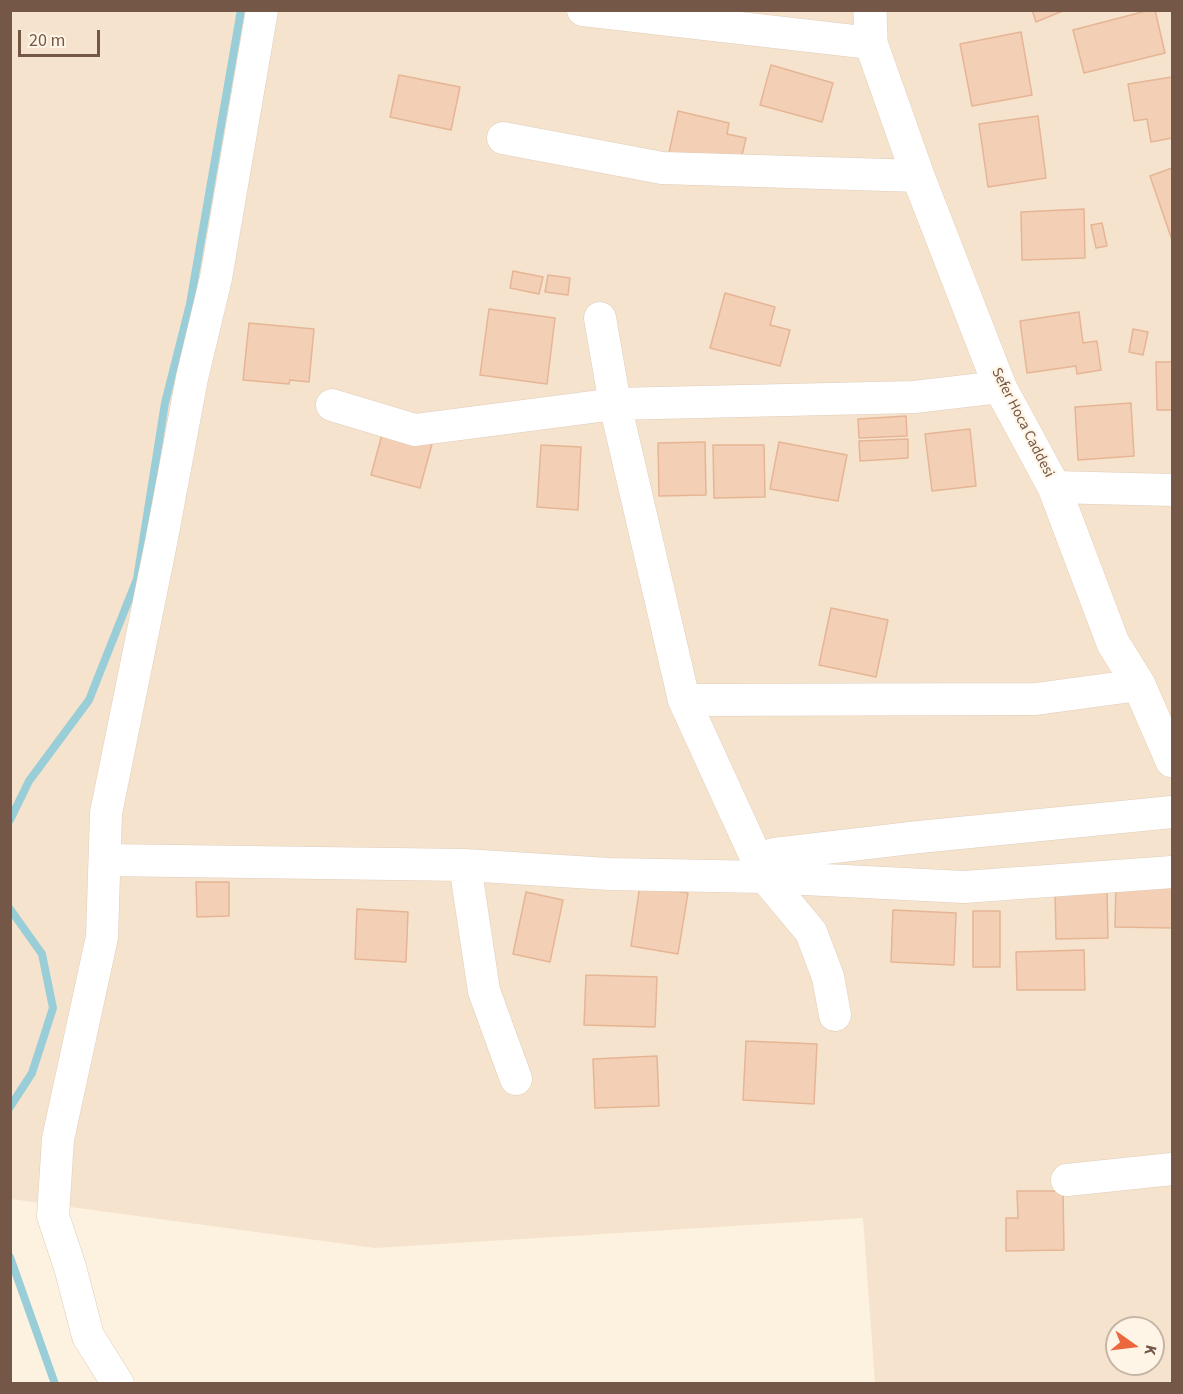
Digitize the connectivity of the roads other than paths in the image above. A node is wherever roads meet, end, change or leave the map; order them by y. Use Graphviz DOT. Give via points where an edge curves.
graph roads {
  1 [pos="262,10"];
  2 [pos="583,10"];
  3 [pos="870,10"];
  4 [pos="871,43"];
  5 [pos="503,138"];
  6 [pos="918,176"];
  7 [pos="600,318"];
  8 [pos="1000,387"];
  9 [pos="615,404"];
  10 [pos="332,405"];
  11 [pos="1054,487"];
  12 [pos="1173,490"];
  13 [pos="1138,685"];
  14 [pos="684,700"];
  15 [pos="1173,760"];
  16 [pos="1173,812"];
  17 [pos="105,860"];
  18 [pos="465,865"];
  19 [pos="1173,872"];
  20 [pos="765,878"];
  21 [pos="835,1015"];
  22 [pos="516,1079"];
  23 [pos="1173,1169"];
  24 [pos="1067,1180"];
  25 [pos="118,1383"];
  1 -- 17 [label="street" via="216,278 192,378 106,813"];
  2 -- 4 [label="street"];
  3 -- 4 [label="street, Sefer Hoca Caddesi"];
  4 -- 6 [label="street, Sefer Hoca Caddesi"];
  5 -- 6 [label="street" via="662,168"];
  6 -- 8 [label="street, Sefer Hoca Caddesi"];
  7 -- 9 [label="street"];
  8 -- 9 [label="street" via="914,397"];
  8 -- 11 [label="street, Sefer Hoca Caddesi"];
  9 -- 10 [label="street" via="415,430"];
  9 -- 14 [label="street"];
  11 -- 12 [label="street"];
  11 -- 13 [label="street, Sefer Hoca Caddesi" via="1113,643"];
  13 -- 14 [label="street" via="1036,699"];
  13 -- 15 [label="street, Sefer Hoca Caddesi"];
  14 -- 20 [label="street"];
  16 -- 20 [label="street" via="774,855"];
  17 -- 18 [label="street"];
  17 -- 25 [label="street" via="102,937 58,1139 53,1216 88,1336"];
  18 -- 20 [label="street"];
  18 -- 22 [label="street" via="484,991"];
  19 -- 20 [label="street" via="964,887"];
  20 -- 21 [label="street" via="811,932 828,977"];
  23 -- 24 [label="street"];
}
